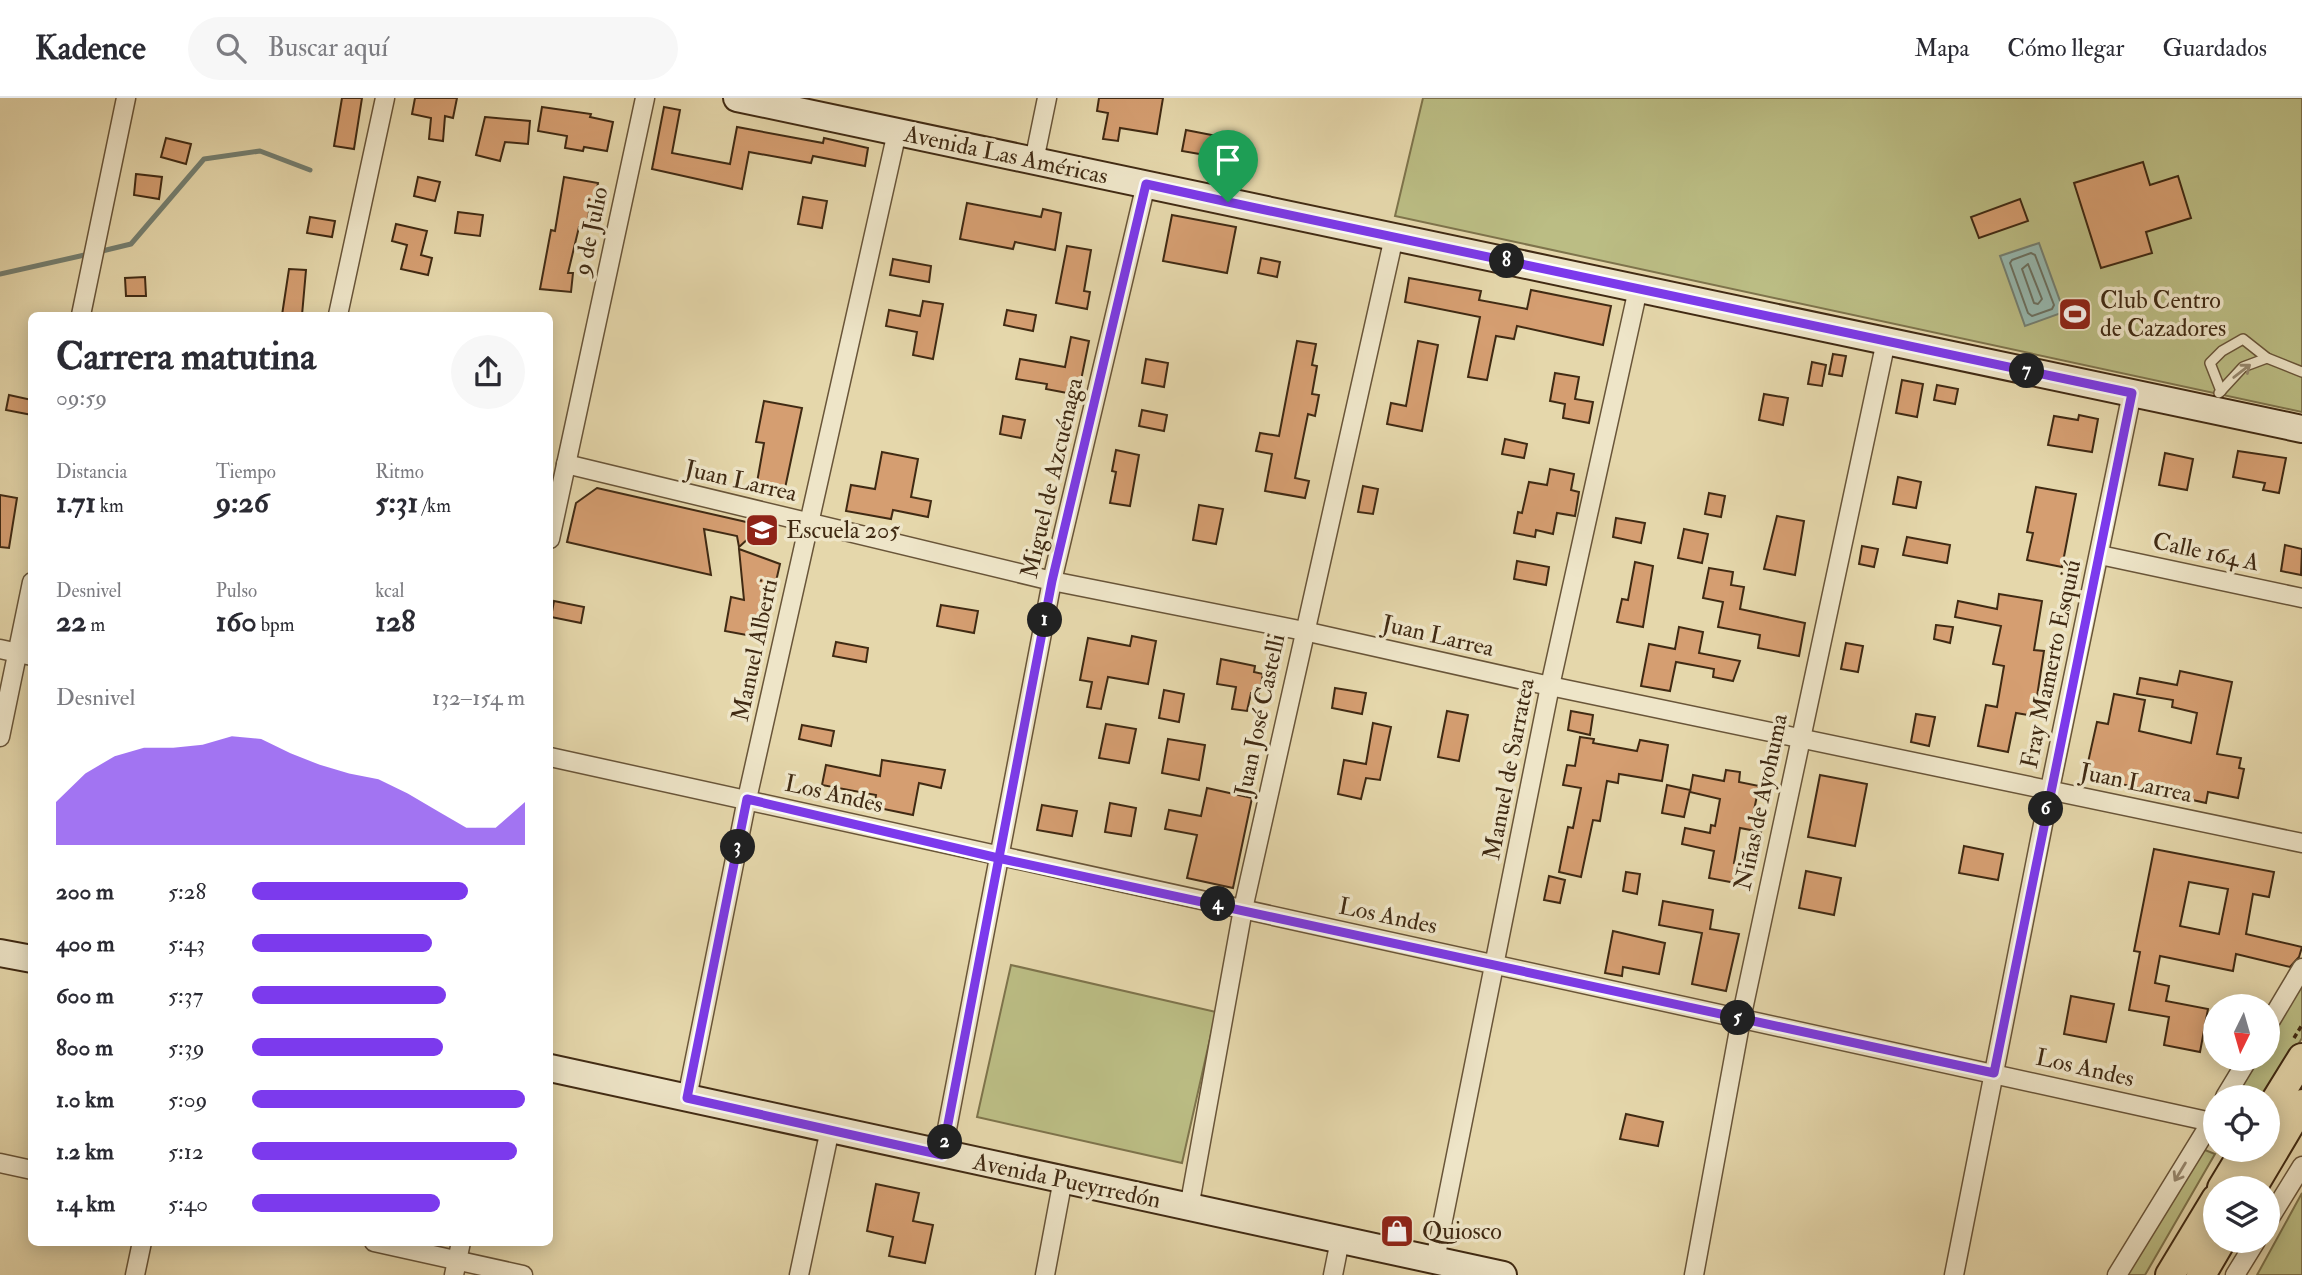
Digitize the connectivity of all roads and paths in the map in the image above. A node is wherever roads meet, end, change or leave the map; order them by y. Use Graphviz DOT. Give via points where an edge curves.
graph roads {
  1 [pos="126,98"];
  2 [pos="385,98"];
  3 [pos="645,98"];
  4 [pos="737,98"];
  5 [pos="1047,98"];
  6 [pos="897,132"];
  7 [pos="1034,161"];
  8 [pos="1146,184"];
  9 [pos="1394,237"];
  10 [pos="1638,289"];
  11 [pos="82,312"];
  12 [pos="339,312"];
  13 [pos="1886,341"];
  14 [pos="2267,358"];
  15 [pos="2302,372"];
  16 [pos="2132,393"];
  17 [pos="2213,400"];
  18 [pos="2302,429"];
  19 [pos="566,464"];
  20 [pos="808,523"];
  21 [pos="553,525"];
  22 [pos="2100,555"];
  23 [pos="1052,581"];
  24 [pos="2302,598"];
  25 [pos="28,623"];
  26 [pos="1304,631"];
  27 [pos="0,649"];
  28 [pos="25,654"];
  29 [pos="1550,686"];
  30 [pos="0,737"];
  31 [pos="1799,738"];
  32 [pos="553,758"];
  33 [pos="2050,789"];
  34 [pos="747,799"];
  35 [pos="2302,843"];
  36 [pos="998,858"];
  37 [pos="1243,909"];
  38 [pos="0,953"];
  39 [pos="28,958"];
  40 [pos="1495,964"];
  41 [pos="2302,968"];
  42 [pos="2280,1005"];
  43 [pos="1741,1019"];
  44 [pos="2302,1058"];
  45 [pos="553,1069"];
  46 [pos="1994,1073"];
  47 [pos="2280,1094"];
  48 [pos="687,1098"];
  49 [pos="2302,1104"];
  50 [pos="2203,1118"];
  51 [pos="830,1129"];
  52 [pos="2203,1138"];
  53 [pos="942,1155"];
  54 [pos="0,1163"];
  55 [pos="2302,1166"];
  56 [pos="28,1169"];
  57 [pos="2259,1176"];
  58 [pos="1063,1179"];
  59 [pos="2280,1202"];
  60 [pos="1189,1208"];
  61 [pos="2203,1220"];
  62 [pos="1340,1240"];
  63 [pos="141,1246"];
  64 [pos="393,1246"];
  65 [pos="2214,1253"];
  66 [pos="2249,1253"];
  67 [pos="457,1259"];
  68 [pos="1435,1260"];
  69 [pos="2237,1274"];
  70 [pos="135,1275"];
  71 [pos="523,1275"];
  72 [pos="799,1275"];
  73 [pos="1045,1275"];
  74 [pos="1333,1275"];
  75 [pos="1503,1275"];
  76 [pos="1694,1275"];
  77 [pos="1954,1275"];
  78 [pos="2117,1275"];
  79 [pos="2170,1275"];
  80 [pos="2201,1275"];
  1 -- 11 [label="street"];
  2 -- 12 [label="street"];
  3 -- 19 [label="street, 9 de Julio"];
  4 -- 6 [label="main road, Avenida Las Américas"];
  5 -- 7 [label="street"];
  6 -- 7 [label="main road, Avenida Las Américas"];
  6 -- 20 [label="street, Manuel Alberti"];
  7 -- 8 [label="main road, Avenida Las Américas"];
  8 -- 9 [label="main road, Avenida Las Américas"];
  8 -- 23 [label="street, Miguel de Azcuénaga"];
  9 -- 10 [label="main road, Avenida Las Américas"];
  9 -- 26 [label="street, Juan José Castelli"];
  10 -- 13 [label="main road, Avenida Las Américas"];
  10 -- 29 [label="street, Manuel de Sarratea"];
  13 -- 16 [label="main road, Avenida Las Américas"];
  13 -- 31 [label="street, Niñas de Ayohuma"];
  14 -- 15 [label="lane"];
  17 -- 14 [label="lane, one-way" via="2243,367"];
  14 -- 17 [label="lane" via="2243,340 2221,351 2210,363"];
  16 -- 17 [label="main road, Avenida Las Américas"];
  16 -- 22 [label="street, Fray Mamerto Esquiú"];
  17 -- 18 [label="main road, Avenida Las Américas"];
  19 -- 20 [label="street, Juan Larrea"];
  19 -- 21 [label="street, 9 de Julio"];
  20 -- 23 [label="street, Juan Larrea"];
  20 -- 34 [label="street, Manuel Alberti"];
  22 -- 24 [label="street, Calle 164 A"];
  22 -- 33 [label="street, Fray Mamerto Esquiú"];
  23 -- 26 [label="street, Juan Larrea"];
  23 -- 36 [label="street, Miguel de Azcuénaga"];
  25 -- 28 [label="street"];
  26 -- 29 [label="street, Juan Larrea"];
  26 -- 37 [label="street, Juan José Castelli"];
  27 -- 28 [label="street"];
  28 -- 30 [label="street"];
  29 -- 31 [label="street, Juan Larrea"];
  29 -- 40 [label="street, Manuel de Sarratea"];
  31 -- 33 [label="street, Juan Larrea"];
  31 -- 43 [label="street, Niñas de Ayohuma"];
  32 -- 34 [label="street, Los Andes"];
  33 -- 35 [label="street, Juan Larrea"];
  33 -- 46 [label="street, Fray Mamerto Esquiú"];
  34 -- 36 [label="street, Los Andes"];
  34 -- 48 [label="street, Manuel Alberti"];
  36 -- 37 [label="street, Los Andes"];
  36 -- 53 [label="street, Miguel de Azcuénaga"];
  37 -- 40 [label="street, Los Andes"];
  37 -- 60 [label="street, Juan José Castelli"];
  38 -- 39 [label="main road"];
  40 -- 43 [label="street, Los Andes"];
  40 -- 68 [label="street, Manuel de Sarratea"];
  41 -- 42 [label="street"];
  43 -- 46 [label="street, Los Andes"];
  43 -- 76 [label="street, Niñas de Ayohuma"];
  44 -- 47 [label="main road"];
  45 -- 48 [label="main road, Avenida Pueyrredón"];
  46 -- 50 [label="street, Los Andes"];
  46 -- 77 [label="street, Fray Mamerto Esquiú"];
  48 -- 51 [label="main road, Avenida Pueyrredón"];
  49 -- 57 [label="main road"];
  51 -- 53 [label="main road, Avenida Pueyrredón"];
  51 -- 72 [label="street"];
  52 -- 78 [label="street, one-way"];
  53 -- 58 [label="main road, Avenida Pueyrredón"];
  54 -- 56 [label="street"];
  55 -- 59 [label="street"];
  58 -- 60 [label="main road, Avenida Pueyrredón"];
  58 -- 73 [label="street"];
  60 -- 62 [label="main road, Avenida Pueyrredón"];
  61 -- 79 [label="main road"];
  62 -- 68 [label="main road, Avenida Pueyrredón"];
  62 -- 74 [label="street"];
  63 -- 70 [label="street"];
  64 -- 67 [label="street"];
  65 -- 80 [label="main road"];
  66 -- 69 [label="street"];
  67 -- 71 [label="street"];
  68 -- 75 [label="main road, Avenida Pueyrredón"];
}
